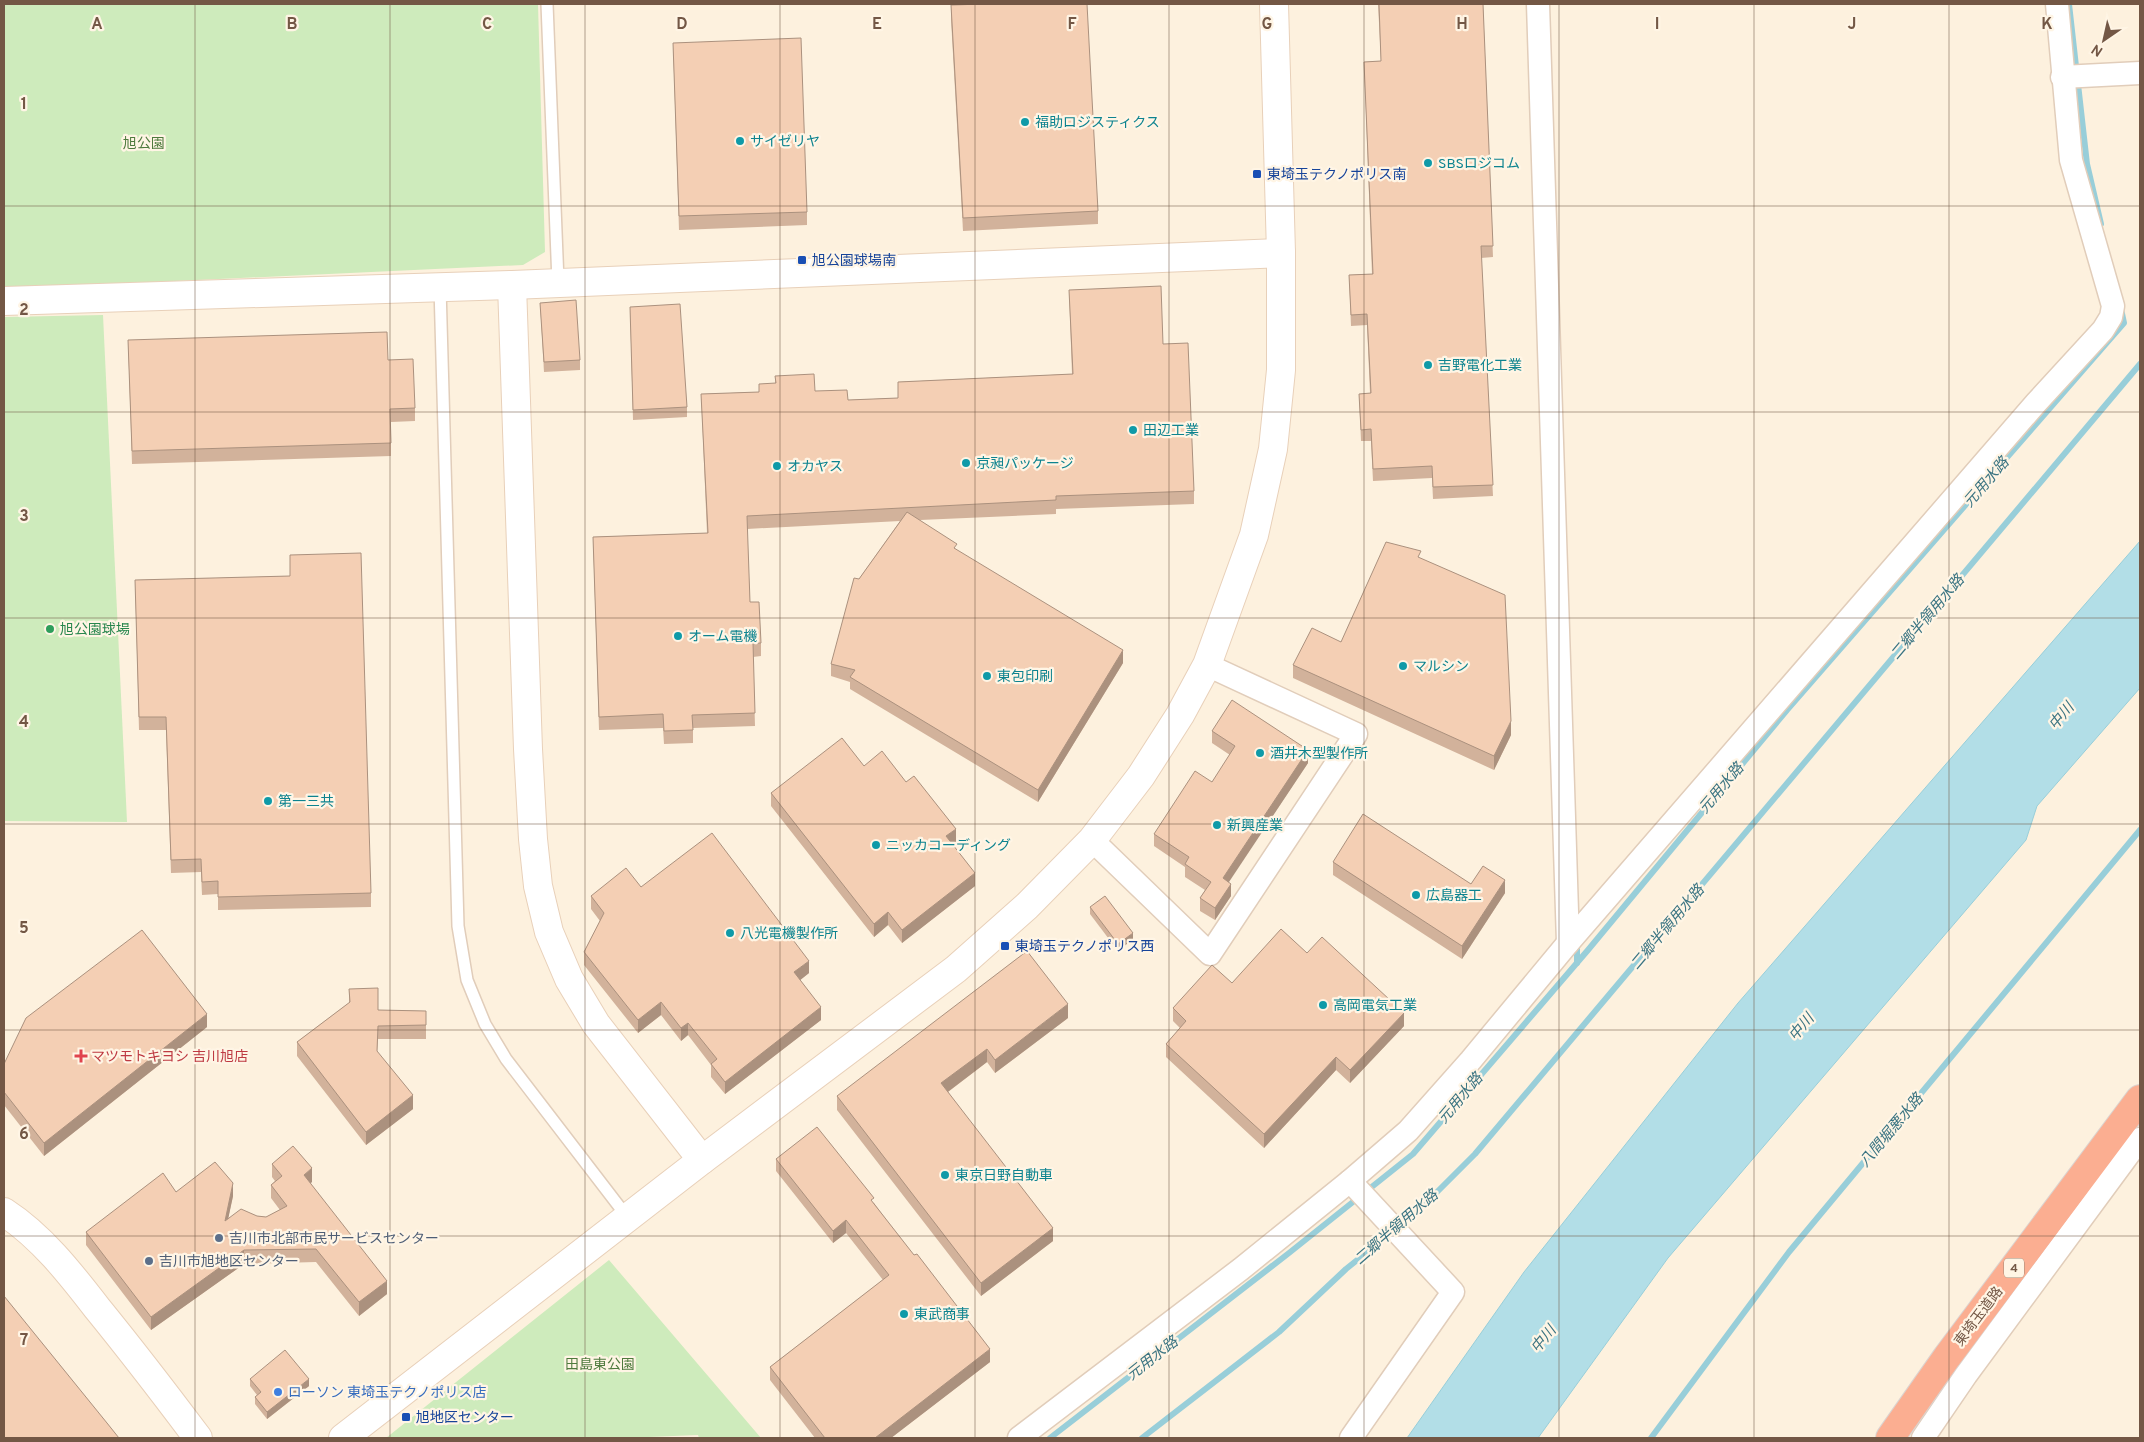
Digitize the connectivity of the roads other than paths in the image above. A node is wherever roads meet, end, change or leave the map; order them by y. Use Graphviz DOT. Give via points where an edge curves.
graph roads {
  1 [pos="547,4"];
  2 [pos="1274,4"];
  3 [pos="1538,4"];
  4 [pos="2057,4"];
  5 [pos="2140,73"];
  6 [pos="2062,77"];
  7 [pos="1281,253"];
  8 [pos="558,282"];
  9 [pos="512,285"];
  10 [pos="440,287"];
  11 [pos="4,301"];
  12 [pos="1207,665"];
  13 [pos="1092,840"];
  14 [pos="1568,943"];
  15 [pos="2140,1099"];
  16 [pos="2140,1139"];
  17 [pos="702,1160"];
  18 [pos="1350,1181"];
  19 [pos="4,1212"];
  20 [pos="628,1218"];
  21 [pos="198,1438"];
  22 [pos="343,1438"];
  23 [pos="1019,1438"];
  24 [pos="1351,1438"];
  25 [pos="1890,1438"];
  26 [pos="1923,1438"];
  1 -- 8 [label="lane"];
  2 -- 7 [label="street"];
  3 -- 14 [label="street"];
  4 -- 6 [label="street"];
  5 -- 6 [label="street"];
  6 -- 14 [label="street" via="2071,160 2113,306 2111,317 2089,348 2036,403"];
  7 -- 8 [label="street"];
  7 -- 12 [label="street" via="1282,370 1272,449 1254,535"];
  8 -- 9 [label="street"];
  9 -- 10 [label="street"];
  9 -- 17 [label="street" via="528,749 538,886 549,932 569,980 596,1024"];
  10 -- 11 [label="street"];
  10 -- 20 [label="lane" via="458,926 467,980 484,1024 506,1060"];
  12 -- 13 [label="street" via="1141,776"];
  12 -- 13 [label="street" via="1356,734 1210,954"];
  13 -- 17 [label="street" via="1027,906 956,969"];
  14 -- 18 [label="street" via="1408,1131"];
  15 -- 25 [label="highway, 東埼玉道路 / 4"];
  16 -- 26 [label="street"];
  17 -- 20 [label="street"];
  18 -- 23 [label="street" via="1241,1269"];
  18 -- 24 [label="street" via="1453,1292"];
  19 -- 21 [label="street" via="66,1269 145,1366"];
  20 -- 22 [label="street"];
}
